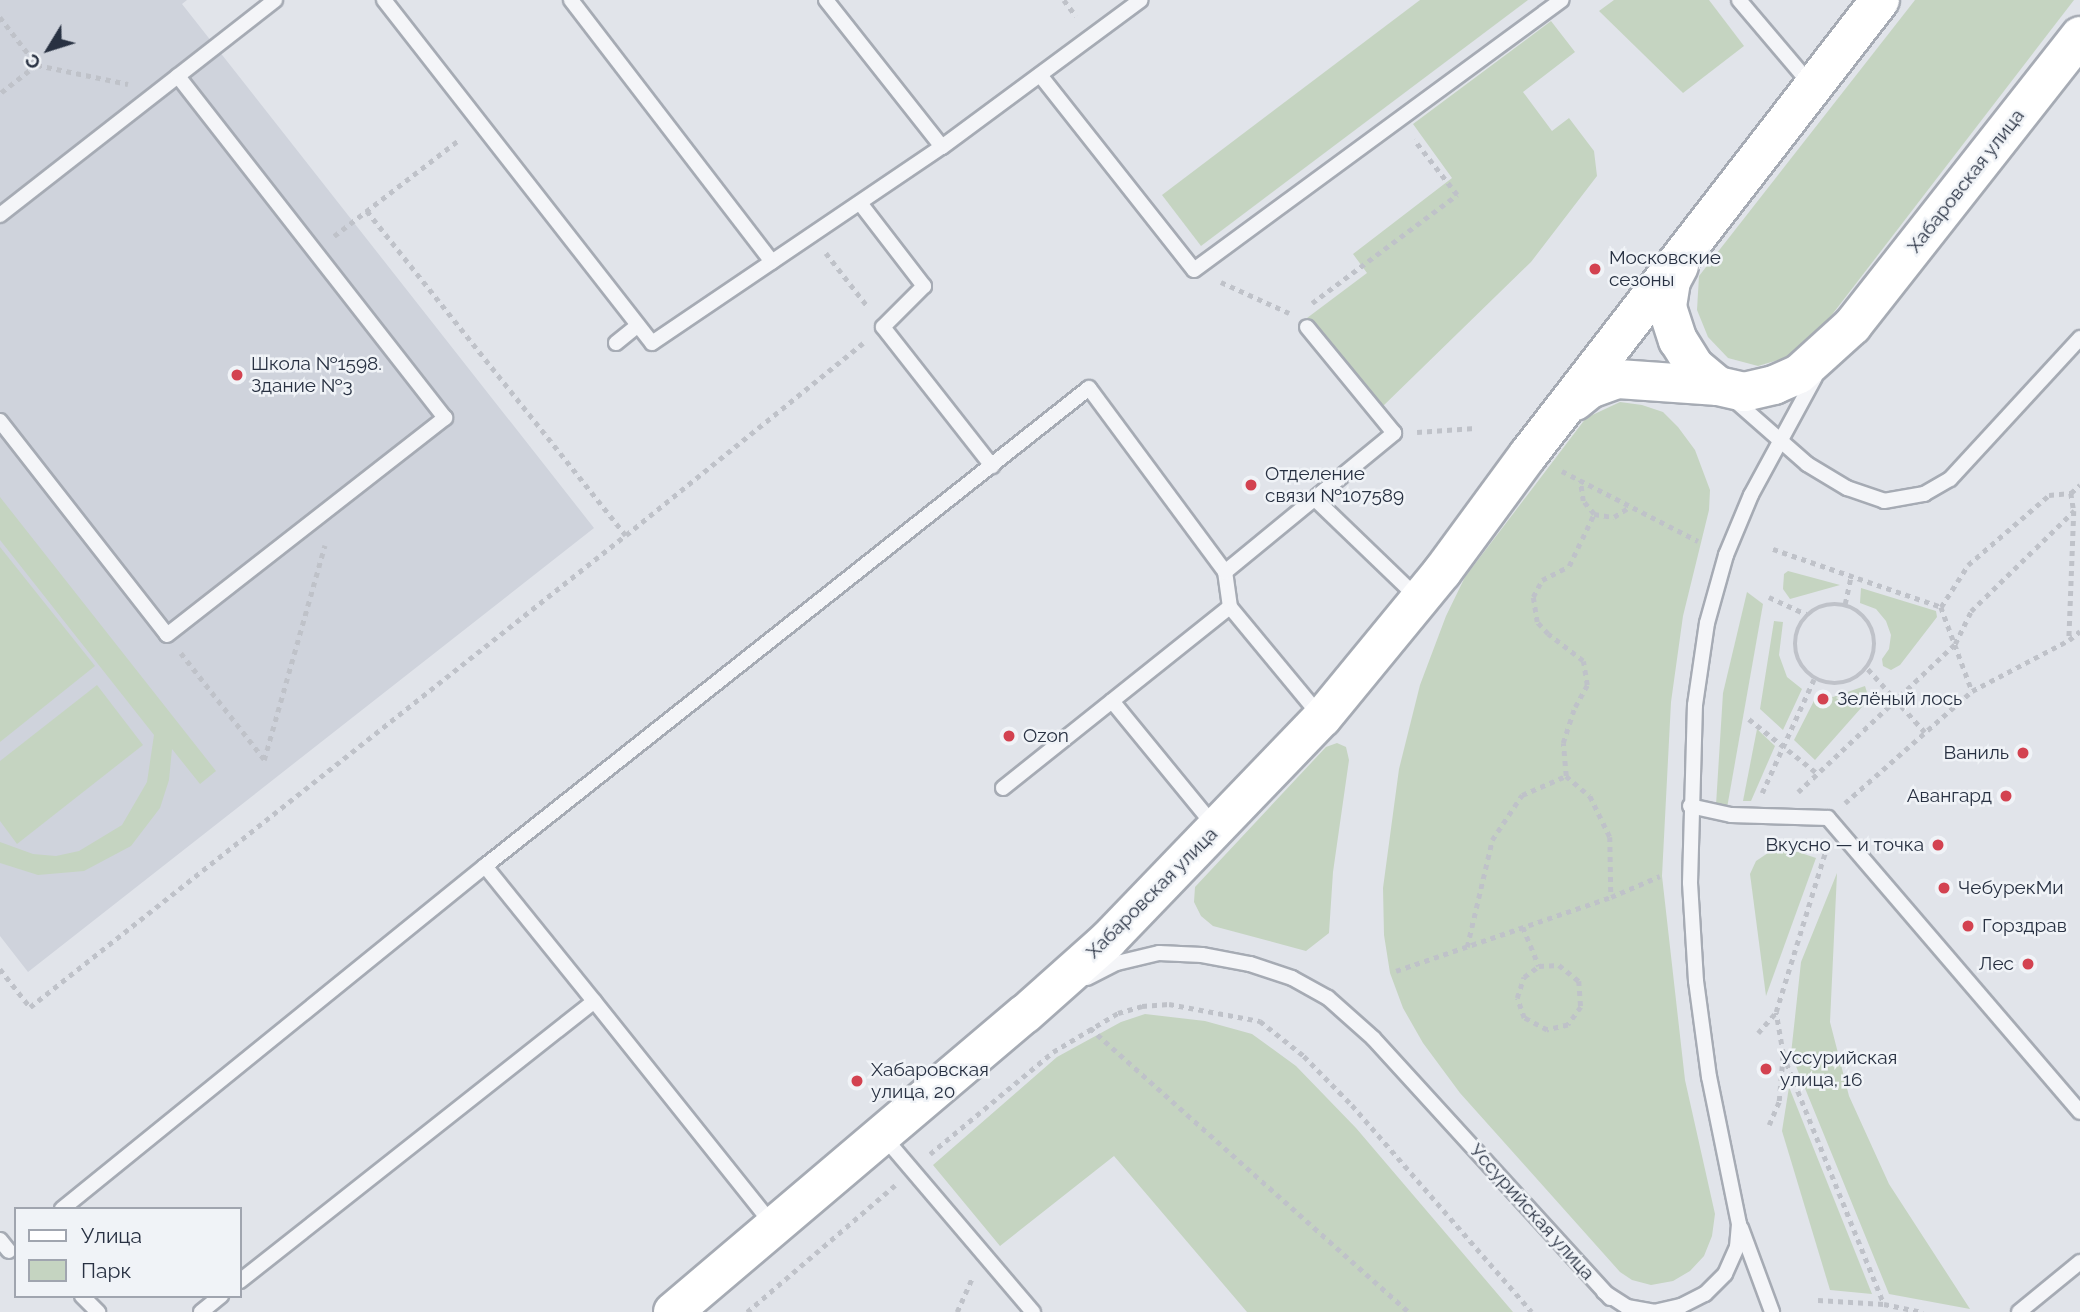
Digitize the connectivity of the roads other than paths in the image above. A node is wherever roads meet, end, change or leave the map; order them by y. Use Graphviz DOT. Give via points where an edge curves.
graph roads {
  1 [pos="275,0"];
  2 [pos="384,0"];
  3 [pos="571,0"];
  4 [pos="826,0"];
  5 [pos="1141,0"];
  6 [pos="1561,0"];
  7 [pos="1739,0"];
  8 [pos="1880,0"];
  9 [pos="2080,36"];
  10 [pos="178,75"];
  11 [pos="1040,75"];
  12 [pos="1812,86"];
  13 [pos="942,147"];
  14 [pos="860,203"];
  15 [pos="0,215"];
  16 [pos="1684,255"];
  17 [pos="772,262"];
  18 [pos="638,325"];
  19 [pos="1852,326"];
  20 [pos="1307,327"];
  21 [pos="2080,338"];
  22 [pos="616,343"];
  23 [pos="1718,386"];
  24 [pos="1565,408"];
  25 [pos="0,421"];
  26 [pos="1779,439"];
  27 [pos="992,466"];
  28 [pos="1315,499"];
  29 [pos="1225,572"];
  30 [pos="1419,599"];
  31 [pos="1230,607"];
  32 [pos="1112,701"];
  33 [pos="1322,718"];
  34 [pos="1003,788"];
  35 [pos="1690,806"];
  36 [pos="1217,829"];
  37 [pos="485,866"];
  38 [pos="594,1001"];
  39 [pos="1025,1014"];
  40 [pos="2080,1112"];
  41 [pos="882,1135"];
  42 [pos="64,1207"];
  43 [pos="1739,1224"];
  44 [pos="774,1227"];
  45 [pos="2080,1262"];
  46 [pos="242,1279"];
  47 [pos="1604,1292"];
  48 [pos="84,1298"];
  49 [pos="218,1298"];
  50 [pos="98,1312"];
  51 [pos="201,1312"];
  52 [pos="673,1312"];
  53 [pos="1033,1312"];
  54 [pos="1624,1312"];
  55 [pos="1772,1312"];
  56 [pos="2019,1312"];
  1 -- 10 [label="lane"];
  2 -- 18 [label="lane"];
  3 -- 17 [label="lane"];
  4 -- 13 [label="lane"];
  5 -- 11 [label="lane"];
  6 -- 11 [label="lane" via="1194,270"];
  7 -- 12 [label="lane"];
  8 -- 12 [label="main road, Хабаровская улица"];
  9 -- 19 [label="main road, Хабаровская улица"];
  10 -- 15 [label="lane"];
  10 -- 25 [label="lane" via="445,418 167,635"];
  11 -- 13 [label="lane"];
  12 -- 16 [label="main road, Хабаровская улица"];
  13 -- 14 [label="lane"];
  14 -- 17 [label="lane"];
  14 -- 27 [label="lane" via="924,286 883,327"];
  16 -- 23 [label="main road, Хабаровская улица" via="1671,281 1667,307 1678,340 1694,366"];
  16 -- 24 [label="main road, Хабаровская улица"];
  17 -- 18 [label="lane" via="652,343"];
  18 -- 22 [label="lane"];
  19 -- 23 [label="main road, Хабаровская улица" via="1798,374 1774,385 1744,392"];
  19 -- 26 [label="lane, Хабаровская улица"];
  20 -- 28 [label="lane" via="1394,433"];
  21 -- 26 [label="lane" via="1950,479 1924,494 1884,501 1847,488 1807,464"];
  23 -- 24 [label="main road, Хабаровская улица" via="1618,379 1590,389"];
  23 -- 26 [label="lane"];
  24 -- 30 [label="main road, Хабаровская улица"];
  26 -- 35 [label="lane, Хабаровская улица" via="1726,555 1707,623 1697,691"];
  27 -- 29 [label="lane" via="1089,388"];
  27 -- 37 [label="lane"];
  28 -- 29 [label="lane"];
  28 -- 30 [label="lane"];
  29 -- 31 [label="lane"];
  30 -- 33 [label="main road, Хабаровская улица"];
  31 -- 32 [label="lane"];
  31 -- 33 [label="lane"];
  32 -- 34 [label="lane"];
  32 -- 36 [label="lane"];
  33 -- 36 [label="main road, Хабаровская улица"];
  35 -- 40 [label="lane" via="1731,815 1828,818"];
  35 -- 43 [label="lane, Хабаровская улица" via="1696,981 1709,1076"];
  36 -- 39 [label="main road, Хабаровская улица" via="1108,940"];
  37 -- 38 [label="lane"];
  37 -- 42 [label="lane"];
  38 -- 44 [label="lane"];
  38 -- 46 [label="lane"];
  39 -- 41 [label="main road, Хабаровская улица"];
  39 -- 47 [label="lane, Уссурийская улица" via="1117,963 1159,953 1250,964 1292,978 1328,999 1373,1038"];
  41 -- 44 [label="main road, Хабаровская улица"];
  41 -- 53 [label="lane"];
  43 -- 47 [label="lane" via="1737,1247 1725,1274 1704,1294 1681,1306 1654,1312 1627,1307"];
  43 -- 55 [label="lane"];
  44 -- 52 [label="main road, Хабаровская улица"];
  45 -- 56 [label="lane"];
  47 -- 54 [label="lane, Уссурийская улица"];
  48 -- 50 [label="lane"];
  49 -- 51 [label="lane"];
}
